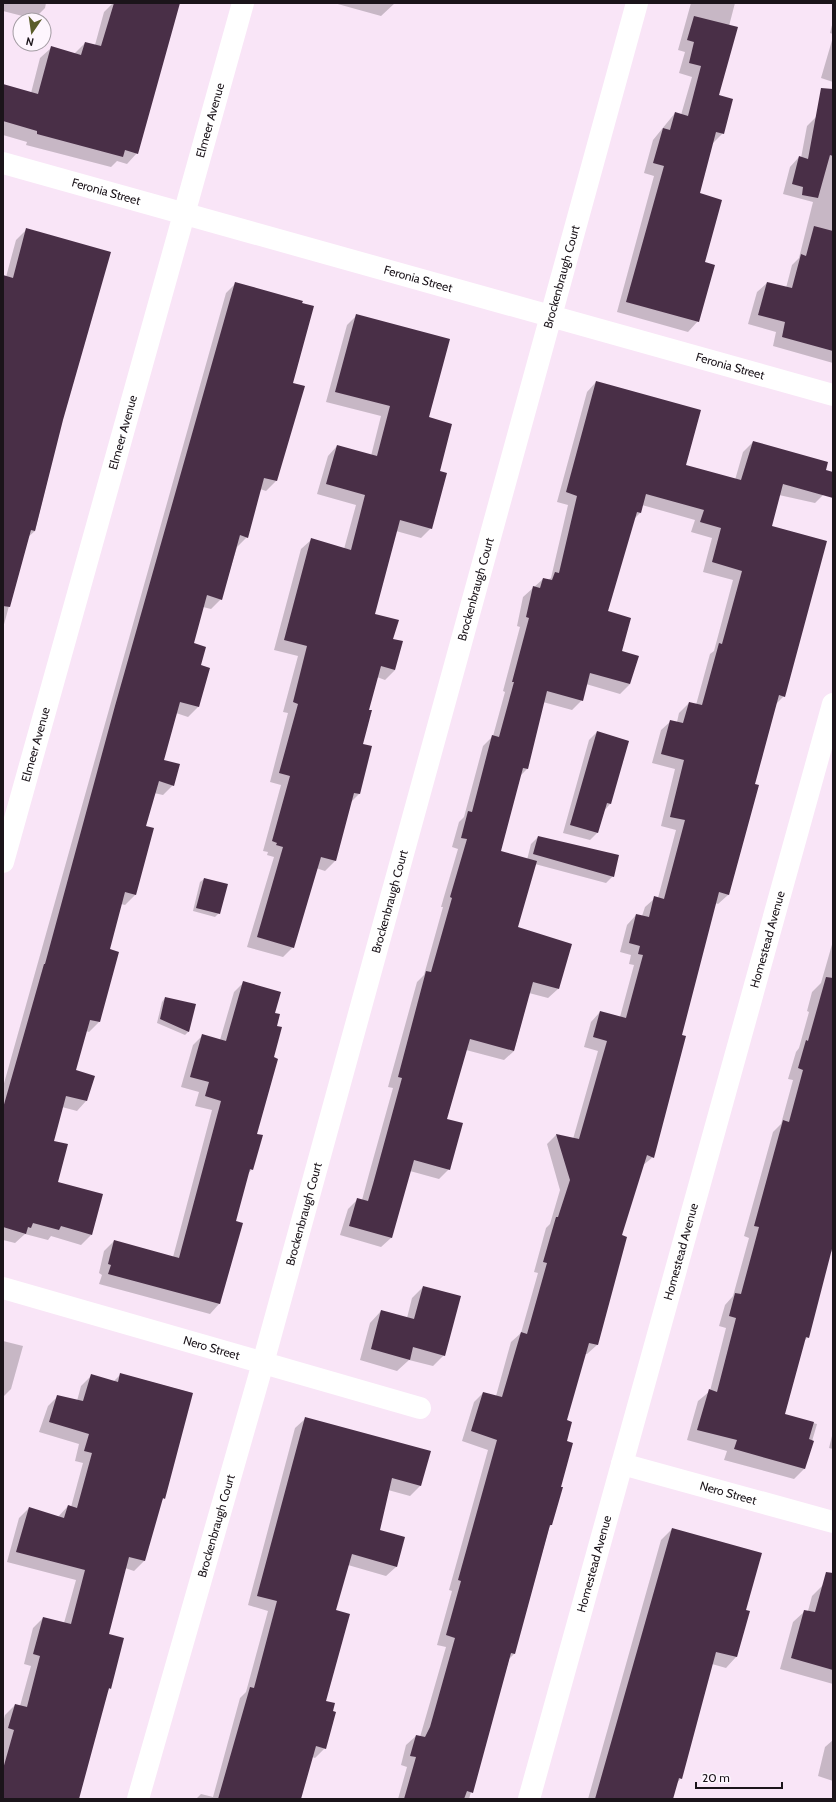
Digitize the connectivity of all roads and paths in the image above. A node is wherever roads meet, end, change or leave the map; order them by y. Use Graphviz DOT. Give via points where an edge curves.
graph roads {
  1 [pos="243,3"];
  2 [pos="637,3"];
  3 [pos="3,163"];
  4 [pos="185,214"];
  5 [pos="550,316"];
  6 [pos="833,396"];
  7 [pos="833,704"];
  8 [pos="3,862"];
  9 [pos="3,1288"];
  10 [pos="263,1363"];
  11 [pos="420,1408"];
  12 [pos="622,1464"];
  13 [pos="833,1522"];
  14 [pos="138,1799"];
  15 [pos="529,1799"];
  1 -- 4 [label="street, Elmeer Avenue"];
  2 -- 5 [label="street, Brockenbraugh Court"];
  3 -- 4 [label="street, Feronia Street"];
  4 -- 5 [label="street, Feronia Street"];
  4 -- 8 [label="street, Elmeer Avenue"];
  5 -- 6 [label="street, Feronia Street"];
  5 -- 10 [label="street, Brockenbraugh Court"];
  7 -- 12 [label="street, Homestead Avenue"];
  9 -- 10 [label="street, Nero Street"];
  10 -- 11 [label="street, Nero Street"];
  10 -- 14 [label="street, Brockenbraugh Court"];
  12 -- 13 [label="street, Nero Street"];
  12 -- 15 [label="street, Homestead Avenue"];
}
